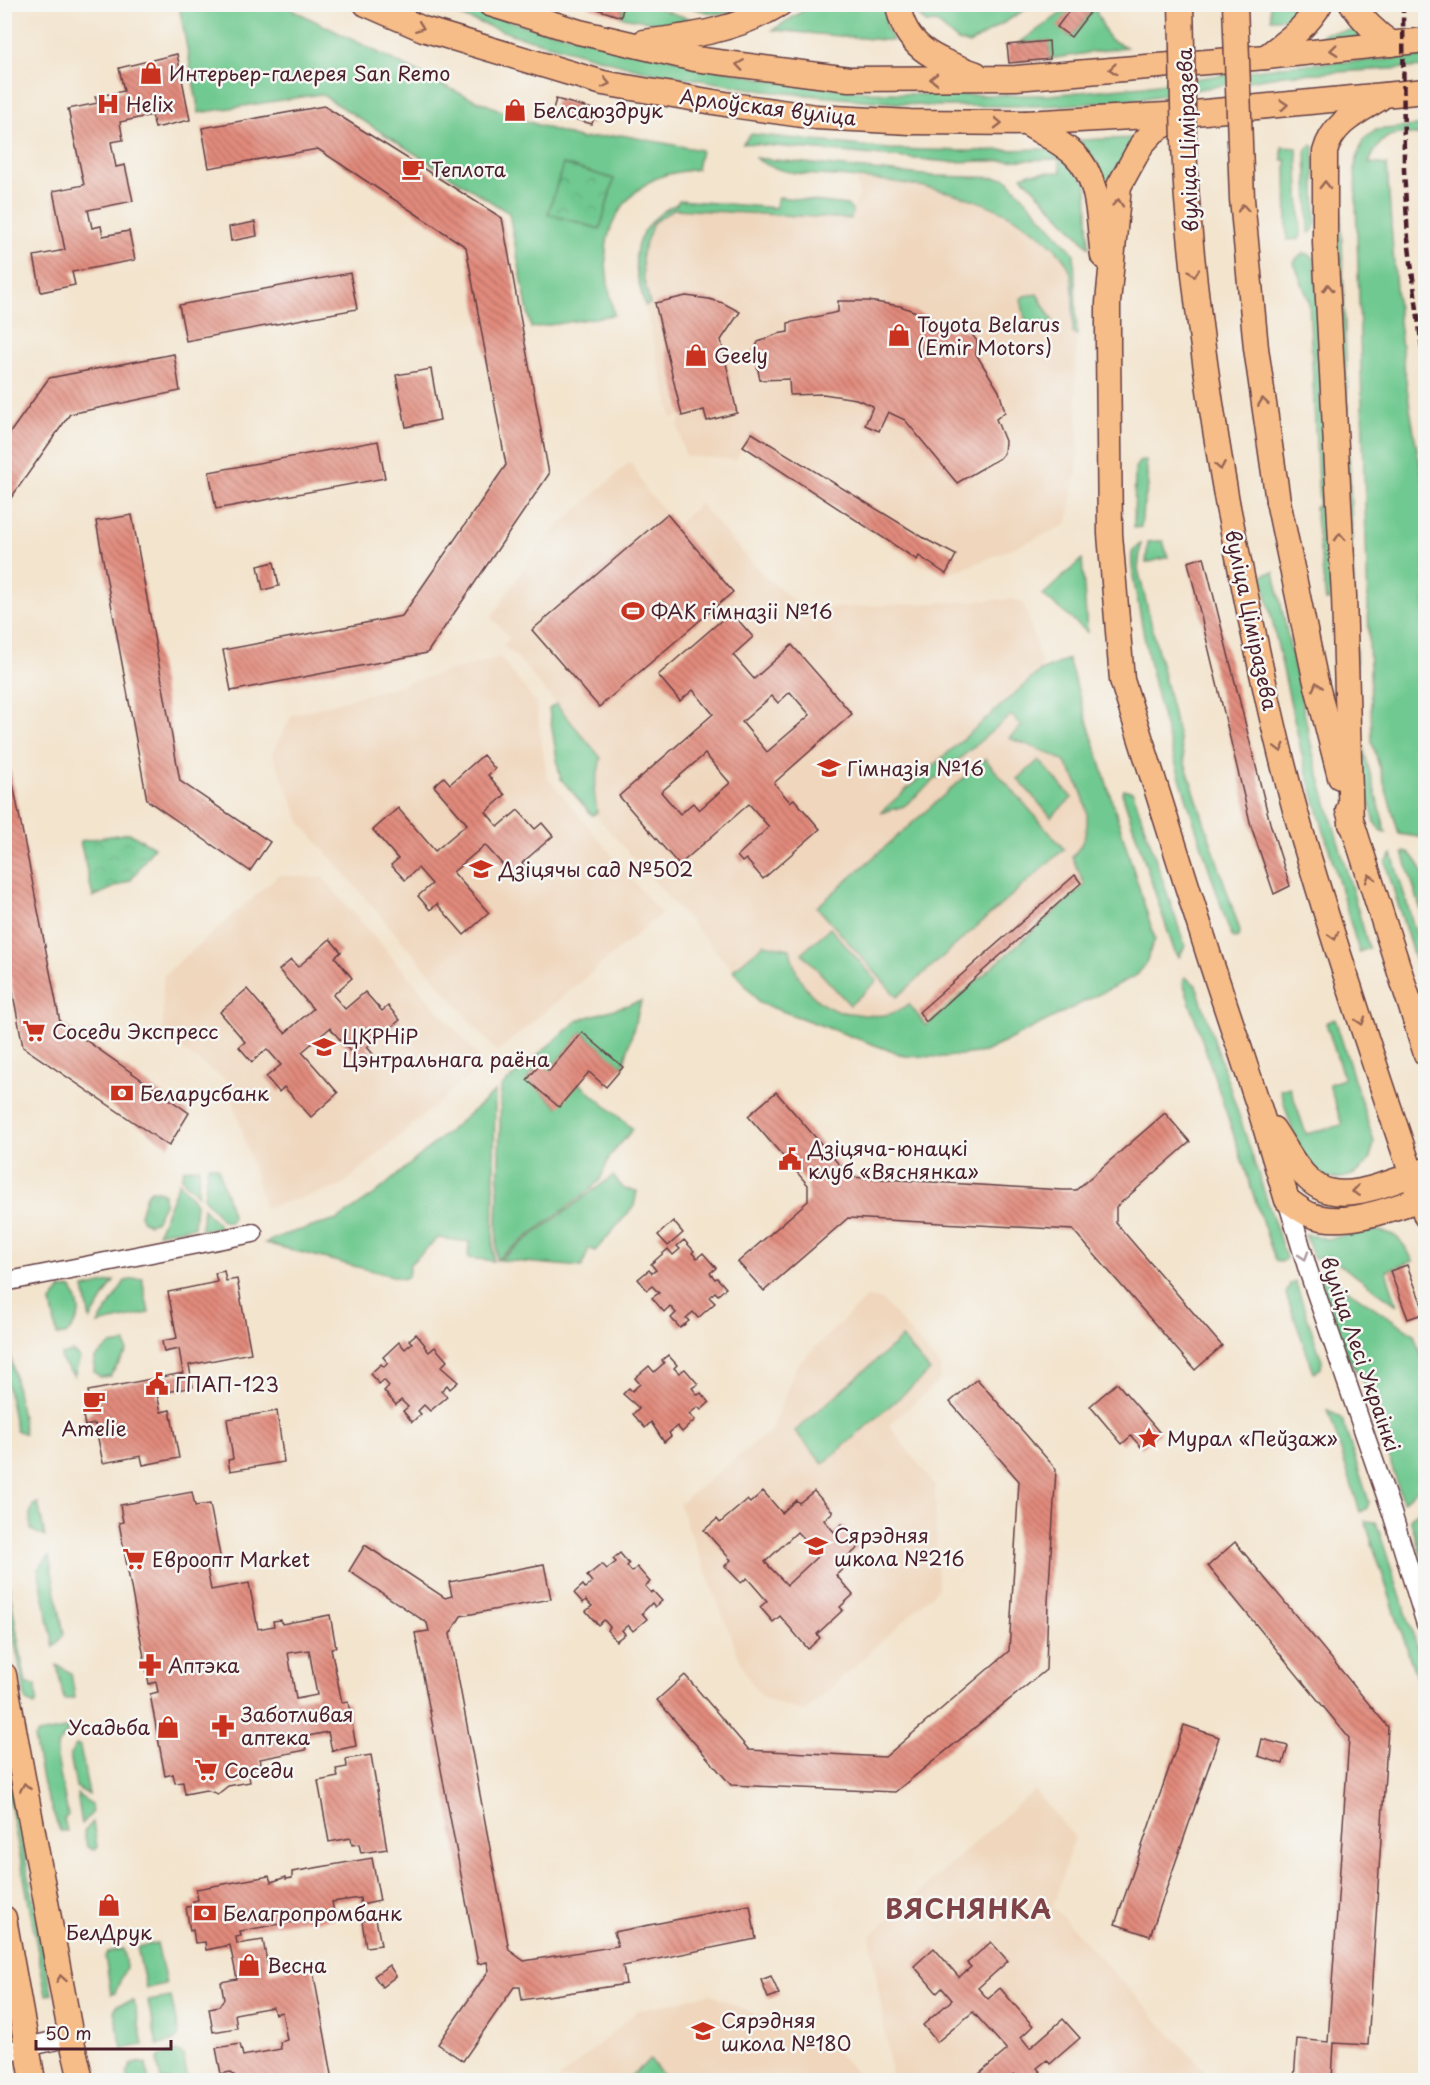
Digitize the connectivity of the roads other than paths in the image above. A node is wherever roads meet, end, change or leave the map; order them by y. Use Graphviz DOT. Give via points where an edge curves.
graph roads {
  1 [pos="366,4"];
  2 [pos="490,4"];
  3 [pos="780,4"];
  4 [pos="898,4"];
  5 [pos="1181,4"];
  6 [pos="1235,4"];
  7 [pos="1320,4"];
  8 [pos="1353,4"];
  9 [pos="1425,40"];
  10 [pos="624,44"];
  11 [pos="1392,44"];
  12 [pos="1266,57"];
  13 [pos="992,80"];
  14 [pos="1425,91"];
  15 [pos="1384,96"];
  16 [pos="1184,114"];
  17 [pos="1026,123"];
  18 [pos="1108,303"];
  19 [pos="1352,824"];
  20 [pos="1425,1054"];
  21 [pos="1260,1110"];
  22 [pos="1419,1172"];
  23 [pos="1287,1200"];
  24 [pos="1424,1204"];
  25 [pos="253,1233"];
  26 [pos="4,1282"];
  27 [pos="1425,1624"];
  28 [pos="4,1675"];
  29 [pos="4,1918"];
  30 [pos="71,2037"];
  31 [pos="15,2049"];
  32 [pos="33,2080"];
  33 [pos="81,2080"];
  1 -- 17 [label="main road, Арлоўская вуліца, one-way" via="423,28 603,83 816,117"];
  2 -- 10 [label="main road, Арлоўская вуліца"];
  3 -- 10 [label="main road" via="757,18 728,27"];
  4 -- 13 [label="main road" via="911,39 928,55"];
  5 -- 22 [label="main road, вуліца Ціміразева, one-way, bridge" via="1187,197 1196,301 1210,408 1263,680 1300,829 1343,966"];
  19 -- 6 [label="main road, one-way, bridge" via="1315,678 1278,501 1256,348 1242,199"];
  7 -- 12 [label="main road" via="1314,16"];
  8 -- 11 [label="main road" via="1361,18"];
  9 -- 11 [label="main road, Арлоўская вуліца"];
  13 -- 10 [label="main road, Арлоўская вуліца, one-way" via="849,79 695,59"];
  11 -- 12 [label="main road, Арлоўская вуліца, one-way"];
  12 -- 13 [label="main road, Арлоўская вуліца, one-way"];
  14 -- 15 [label="main road, Арлоўская вуліца"];
  16 -- 15 [label="main road, Арлоўская вуліца, one-way"];
  19 -- 15 [label="main road, one-way" via="1325,243 1325,152 1339,125"];
  16 -- 17 [label="main road, Арлоўская вуліца"];
  18 -- 16 [label="main road, one-way" via="1119,186 1142,144 1154,131"];
  17 -- 18 [label="main road" via="1072,152 1094,182"];
  18 -- 21 [label="main road" via="1110,534 1122,680"];
  20 -- 19 [label="main road, one-way"];
  22 -- 21 [label="main road, one-way" via="1357,1192 1331,1193 1317,1187 1301,1171"];
  21 -- 23 [label="main road"];
  22 -- 24 [label="main road, вуліца Ціміразева"];
  23 -- 24 [label="main road" via="1311,1215 1330,1219"];
  23 -- 27 [label="street, вуліца Лесі Украінкі, one-way"];
  25 -- 26 [label="street"];
  30 -- 28 [label="main road, one-way"];
  29 -- 31 [label="main road"];
  30 -- 31 [label="street"];
  30 -- 33 [label="main road"];
  31 -- 32 [label="main road"];
}
